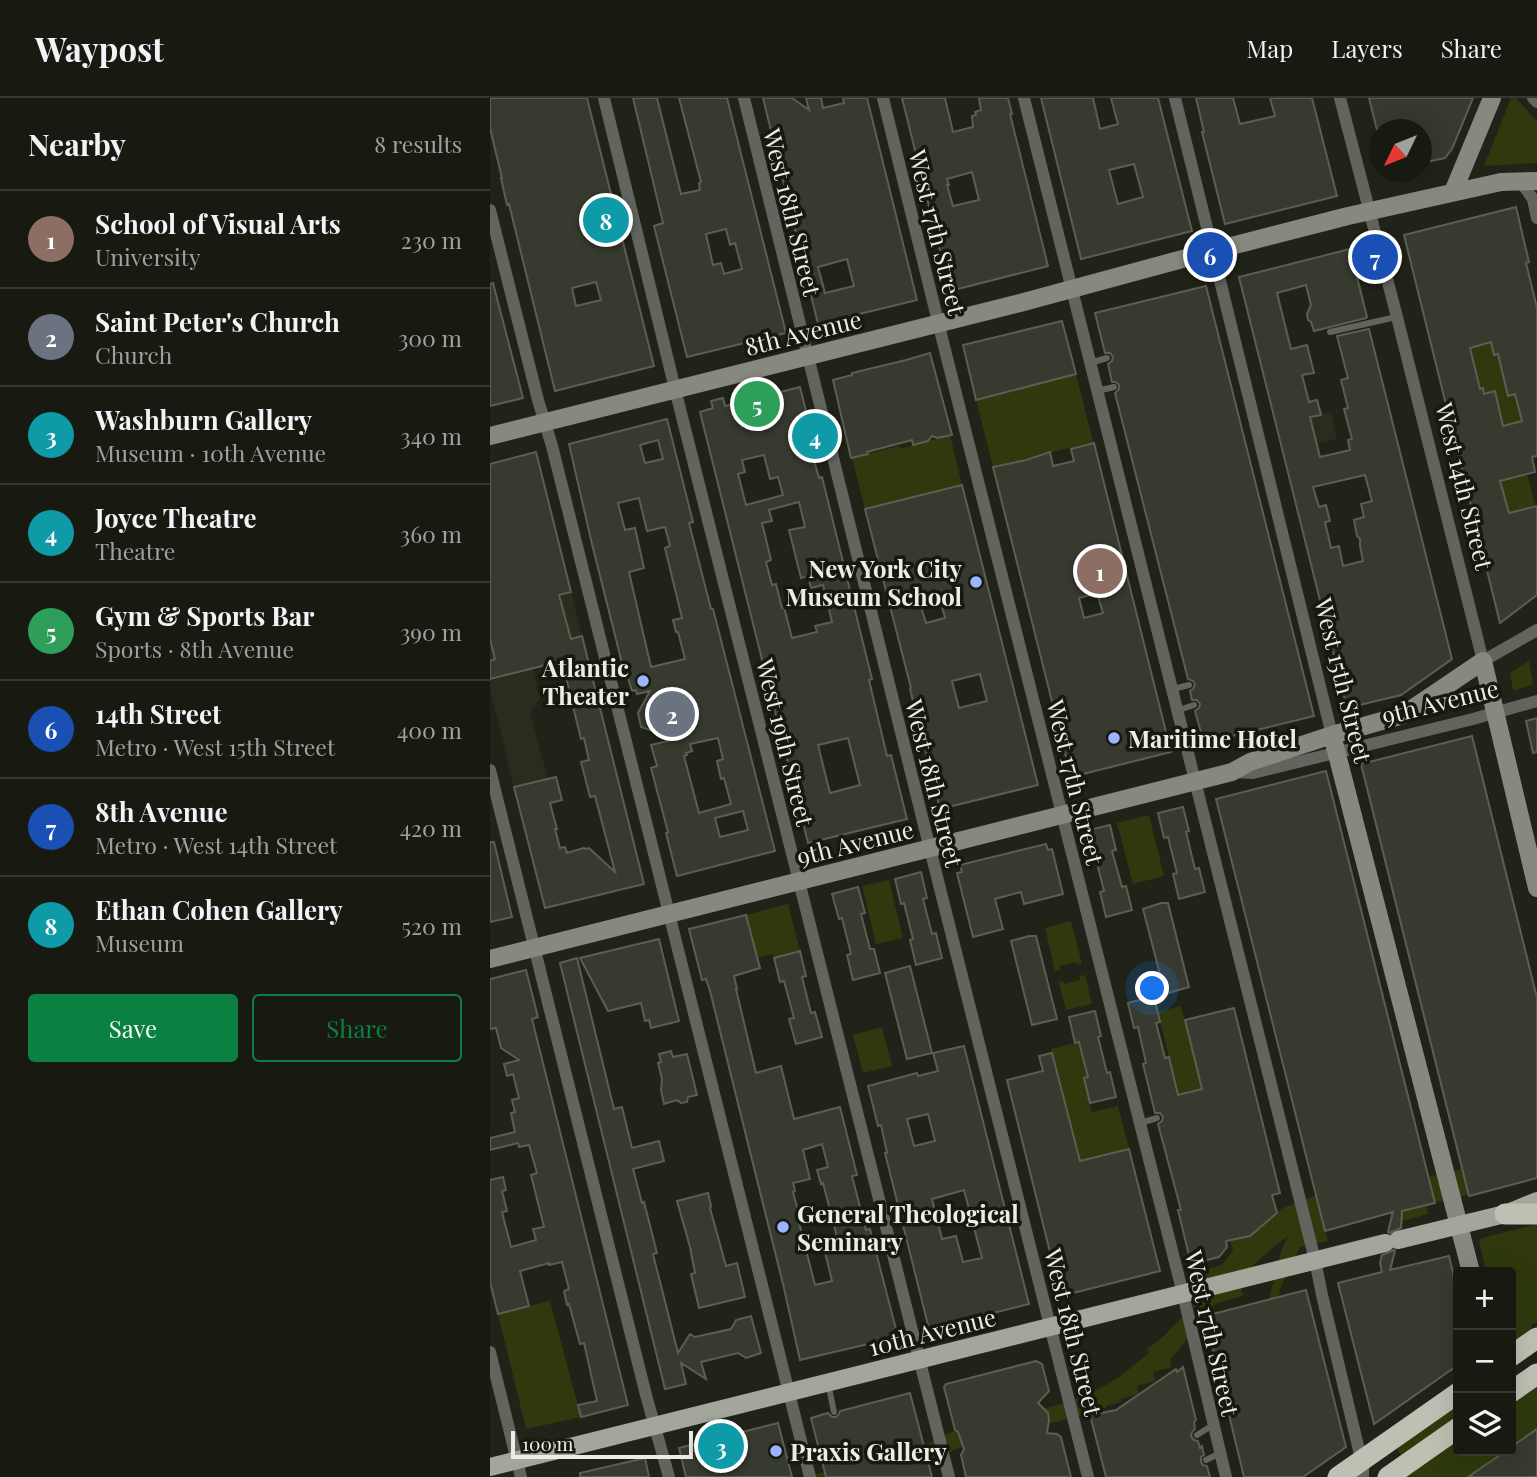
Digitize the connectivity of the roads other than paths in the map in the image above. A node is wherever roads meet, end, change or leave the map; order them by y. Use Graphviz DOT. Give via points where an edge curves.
graph roads {
  1 [pos="604,98"];
  2 [pos="744,98"];
  3 [pos="883,98"];
  4 [pos="1024,98"];
  5 [pos="1175,98"];
  6 [pos="1340,98"];
  7 [pos="1492,98"];
  8 [pos="1533,98"];
  9 [pos="1537,102"];
  10 [pos="1529,181"];
  11 [pos="1453,192"];
  12 [pos="1535,199"];
  13 [pos="490,210"];
  14 [pos="1369,211"];
  15 [pos="1537,218"];
  16 [pos="1212,251"];
  17 [pos="1072,290"];
  18 [pos="1397,317"];
  19 [pos="939,323"];
  20 [pos="1330,332"];
  21 [pos="807,356"];
  22 [pos="1107,358"];
  23 [pos="1090,363"];
  24 [pos="1114,387"];
  25 [pos="675,389"];
  26 [pos="1097,391"];
  27 [pos="545,422"];
  28 [pos="490,436"];
  29 [pos="1537,630"];
  30 [pos="1483,661"];
  31 [pos="1189,685"];
  32 [pos="1173,689"];
  33 [pos="1537,701"];
  34 [pos="1194,705"];
  35 [pos="1178,710"];
  36 [pos="1494,713"];
  37 [pos="1334,744"];
  38 [pos="490,770"];
  39 [pos="1195,781"];
  40 [pos="1062,814"];
  41 [pos="930,849"];
  42 [pos="799,881"];
  43 [pos="1537,888"];
  44 [pos="669,914"];
  45 [pos="535,947"];
  46 [pos="490,959"];
  47 [pos="1157,1118"];
  48 [pos="1140,1123"];
  49 [pos="1537,1201"];
  50 [pos="1504,1214"];
  51 [pos="1537,1214"];
  52 [pos="1458,1225"];
  53 [pos="1315,1260"];
  54 [pos="1470,1267"];
  55 [pos="1183,1294"];
  56 [pos="1051,1327"];
  57 [pos="1537,1338"];
  58 [pos="490,1352"];
  59 [pos="1516,1353"];
  60 [pos="920,1360"];
  61 [pos="828,1383"];
  62 [pos="789,1392"];
  63 [pos="1453,1397"];
  64 [pos="834,1412"];
  65 [pos="1214,1424"];
  66 [pos="655,1425"];
  67 [pos="1453,1432"];
  68 [pos="1197,1435"];
  69 [pos="1220,1453"];
  70 [pos="1206,1460"];
  71 [pos="490,1467"];
  72 [pos="519,1468"];
  73 [pos="1362,1469"];
  74 [pos="669,1477"];
  75 [pos="810,1477"];
  76 [pos="949,1477"];
  77 [pos="1088,1477"];
  78 [pos="1226,1477"];
  79 [pos="1338,1477"];
  80 [pos="1388,1477"];
  1 -- 25 [label="street, West 19th Street"];
  2 -- 21 [label="street, West 18th Street"];
  3 -- 19 [label="street, West 17th Street"];
  4 -- 17 [label="street"];
  5 -- 16 [label="street, West 15th Street"];
  6 -- 14 [label="street, West 14th Street"];
  7 -- 11 [label="main road"];
  8 -- 9 [label="street"];
  10 -- 11 [label="main road, 8th Avenue"];
  10 -- 12 [label="street"];
  11 -- 14 [label="main road, 8th Avenue"];
  12 -- 15 [label="street"];
  13 -- 27 [label="street"];
  14 -- 16 [label="main road, 8th Avenue"];
  14 -- 18 [label="street, West 14th Street"];
  16 -- 17 [label="main road, 8th Avenue"];
  16 -- 37 [label="street, West 15th Street"];
  17 -- 19 [label="main road, 8th Avenue"];
  17 -- 23 [label="street"];
  18 -- 20 [label="lane"];
  18 -- 30 [label="street, West 14th Street"];
  19 -- 21 [label="main road, 8th Avenue"];
  19 -- 40 [label="street, West 17th Street"];
  21 -- 25 [label="main road, 8th Avenue"];
  21 -- 41 [label="street, West 18th Street"];
  22 -- 23 [label="lane"];
  23 -- 26 [label="street"];
  24 -- 26 [label="lane"];
  25 -- 27 [label="main road, 8th Avenue"];
  25 -- 42 [label="street, West 19th Street"];
  26 -- 32 [label="street"];
  27 -- 28 [label="main road, 8th Avenue"];
  27 -- 44 [label="street"];
  29 -- 30 [label="street"];
  30 -- 36 [label="main road, West 14th Street"];
  30 -- 37 [label="main road, 9th Avenue" via="1403,715"];
  31 -- 32 [label="lane"];
  32 -- 35 [label="street"];
  33 -- 36 [label="street, 9th Avenue"];
  34 -- 35 [label="lane"];
  35 -- 39 [label="street"];
  36 -- 37 [label="street, 9th Avenue"];
  36 -- 43 [label="main road, West 14th Street"];
  37 -- 39 [label="main road, 9th Avenue" via="1250,762 1233,772"];
  37 -- 52 [label="main road, West 15th Street"];
  38 -- 45 [label="street"];
  39 -- 40 [label="main road, 9th Avenue"];
  39 -- 53 [label="street"];
  40 -- 41 [label="main road, 9th Avenue"];
  40 -- 48 [label="street, West 17th Street"];
  41 -- 42 [label="main road, 9th Avenue"];
  41 -- 56 [label="street, West 18th Street"];
  42 -- 44 [label="main road, 9th Avenue"];
  42 -- 60 [label="street, West 19th Street"];
  44 -- 45 [label="main road, 9th Avenue"];
  44 -- 62 [label="street"];
  45 -- 46 [label="main road, 9th Avenue"];
  45 -- 66 [label="street"];
  47 -- 48 [label="lane"];
  48 -- 55 [label="street, West 17th Street"];
  49 -- 50 [label="main road, 10th Avenue"];
  50 -- 51 [label="highway"];
  50 -- 52 [label="main road, 10th Avenue"];
  52 -- 53 [label="main road, 10th Avenue"];
  52 -- 54 [label="main road, West 15th Street"];
  53 -- 55 [label="main road, 10th Avenue"];
  53 -- 73 [label="street"];
  55 -- 56 [label="main road, 10th Avenue"];
  55 -- 65 [label="street, West 17th Street"];
  56 -- 60 [label="main road, 10th Avenue"];
  56 -- 77 [label="street, West 18th Street"];
  57 -- 59 [label="highway"];
  58 -- 72 [label="street"];
  60 -- 61 [label="main road, 10th Avenue"];
  60 -- 76 [label="street, West 19th Street"];
  61 -- 62 [label="main road, 10th Avenue"];
  61 -- 64 [label="lane"];
  62 -- 66 [label="main road, 10th Avenue"];
  62 -- 75 [label="street"];
  63 -- 73 [label="highway"];
  65 -- 68 [label="lane"];
  65 -- 69 [label="street, West 17th Street"];
  66 -- 72 [label="main road, 10th Avenue"];
  66 -- 74 [label="street"];
  67 -- 80 [label="highway"];
  69 -- 70 [label="lane"];
  69 -- 78 [label="street, West 17th Street"];
  71 -- 72 [label="main road, 10th Avenue"];
  73 -- 79 [label="highway"];
}
